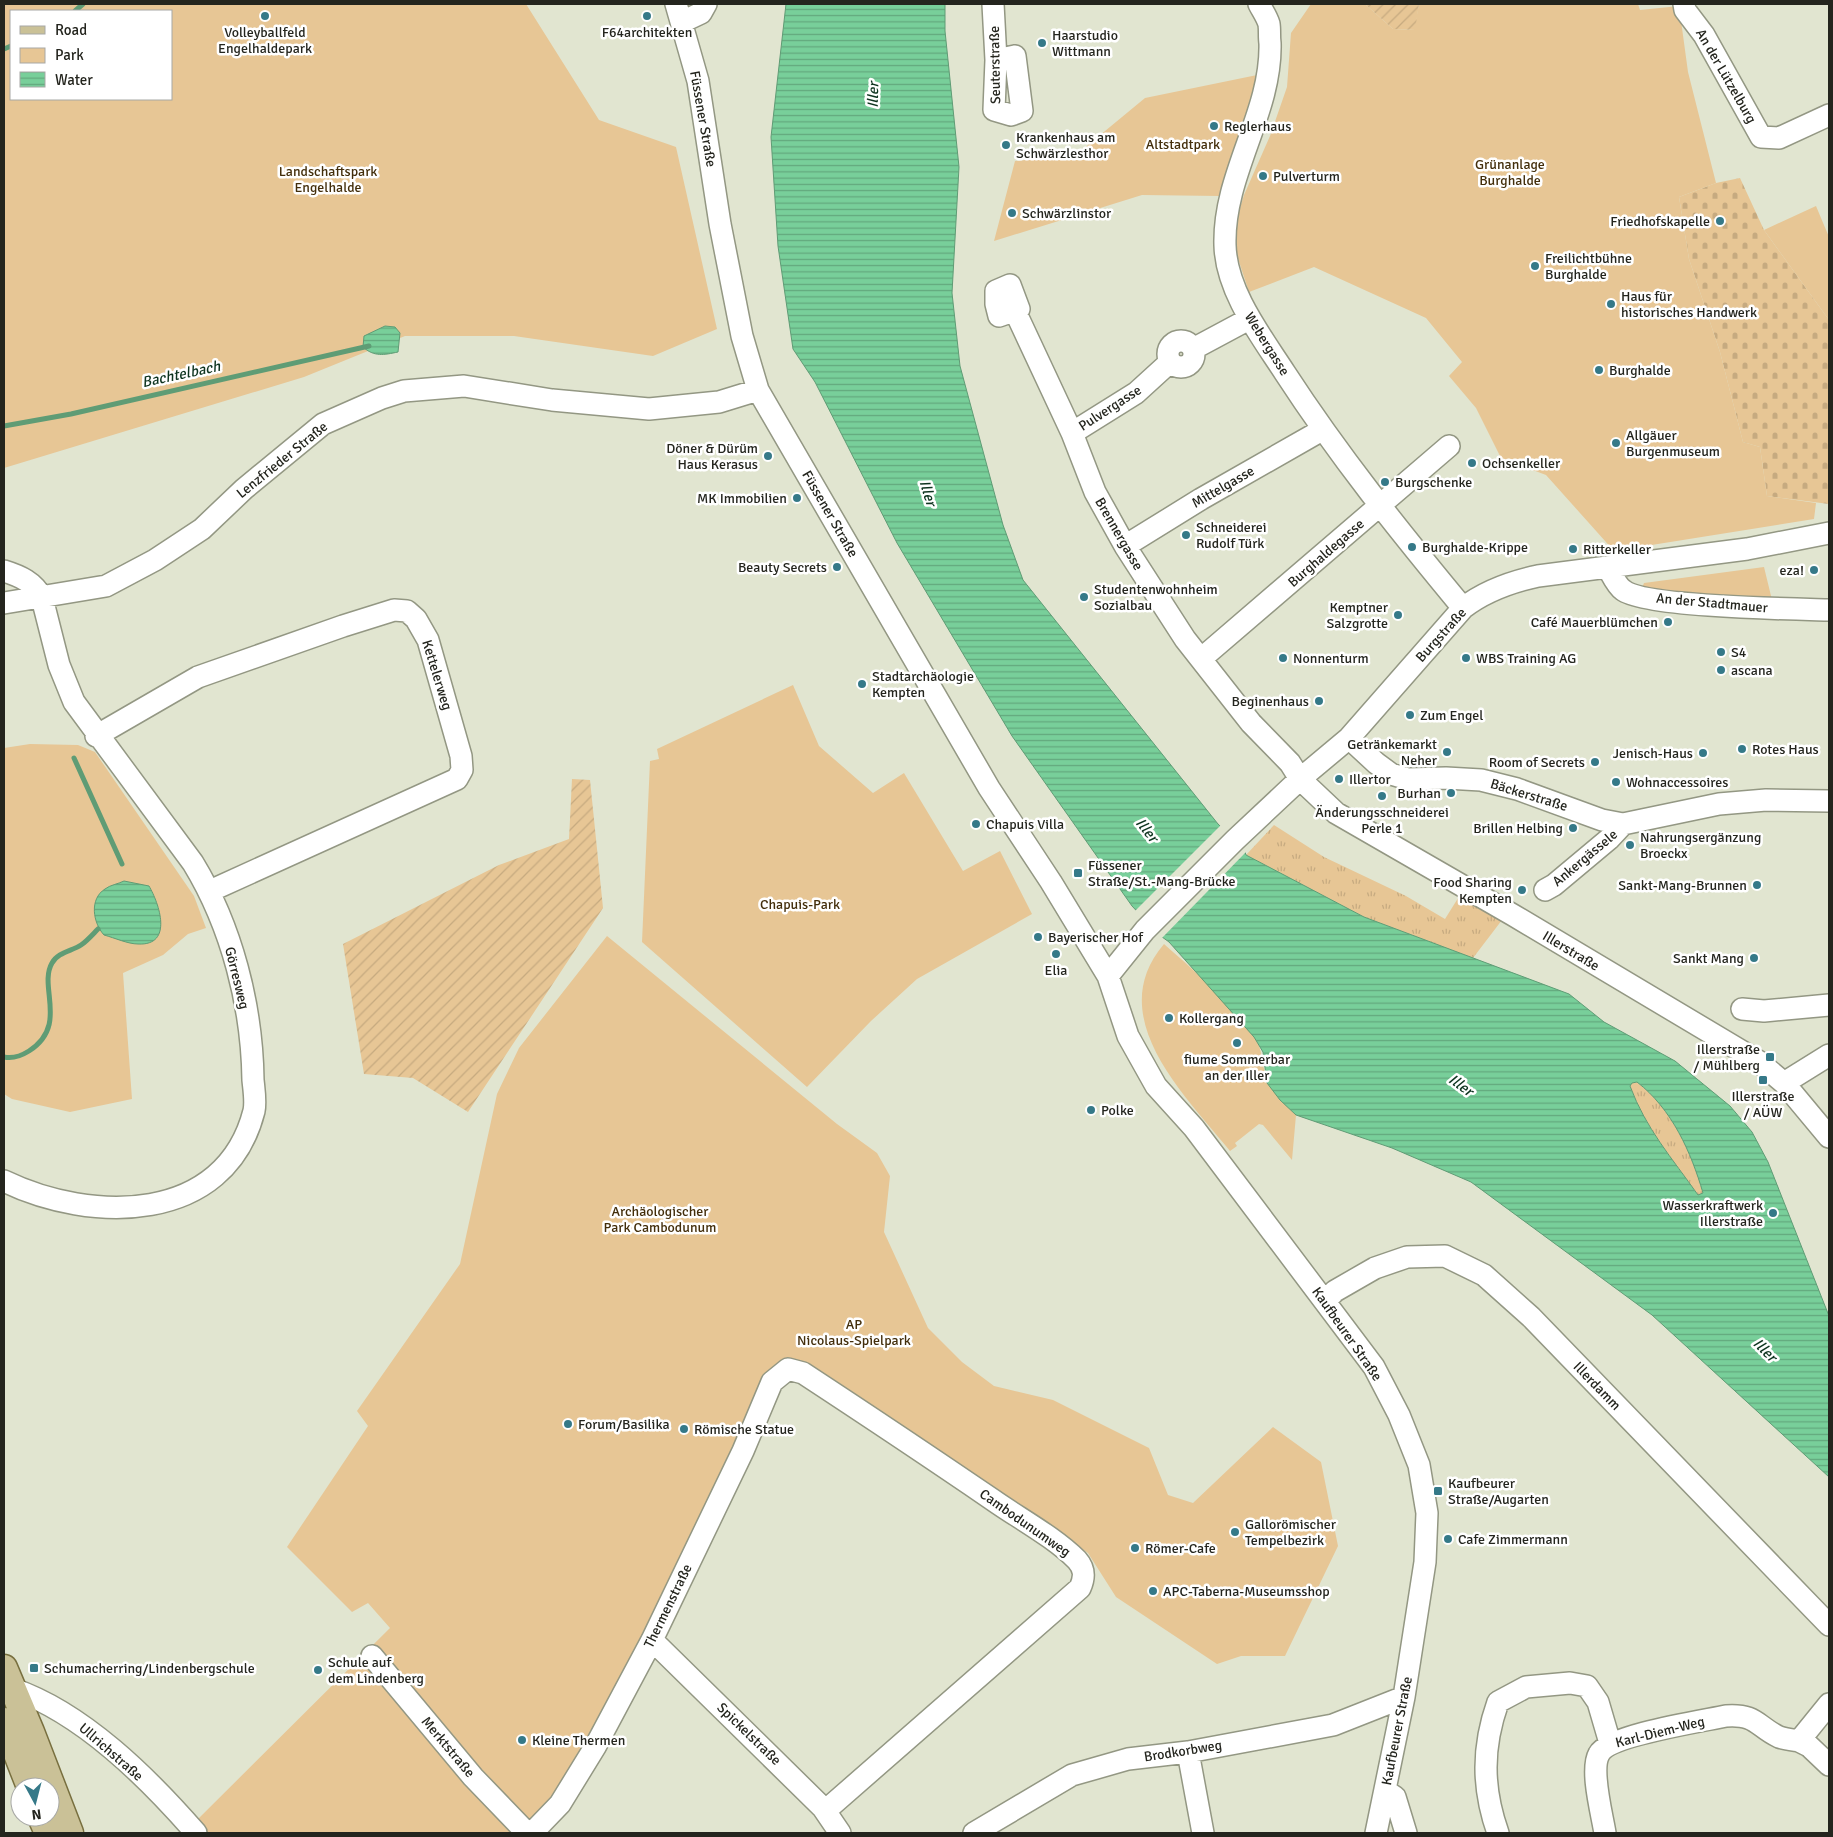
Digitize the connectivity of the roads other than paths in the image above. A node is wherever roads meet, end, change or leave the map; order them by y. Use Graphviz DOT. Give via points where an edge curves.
graph roads {
  1 [pos="706,4"];
  2 [pos="993,4"];
  3 [pos="1259,4"];
  4 [pos="1684,4"];
  5 [pos="679,13"];
  6 [pos="1011,115"];
  7 [pos="1829,115"];
  8 [pos="1015,311"];
  9 [pos="1249,320"];
  10 [pos="758,390"];
  11 [pos="1322,430"];
  12 [pos="1072,433"];
  13 [pos="1450,446"];
  14 [pos="1379,507"];
  15 [pos="1829,533"];
  16 [pos="1125,546"];
  17 [pos="1608,568"];
  18 [pos="4,571"];
  19 [pos="42,598"];
  20 [pos="4,603"];
  21 [pos="1463,608"];
  22 [pos="1829,610"];
  23 [pos="1202,658"];
  24 [pos="96,736"];
  25 [pos="1349,738"];
  26 [pos="1300,779"];
  27 [pos="1829,801"];
  28 [pos="1624,824"];
  29 [pos="1545,890"];
  30 [pos="210,891"];
  31 [pos="1108,976"];
  32 [pos="1829,1005"];
  33 [pos="1742,1008"];
  34 [pos="1829,1055"];
  35 [pos="1784,1083"];
  36 [pos="1829,1137"];
  37 [pos="4,1181"];
  38 [pos="1325,1301"];
  39 [pos="788,1369"];
  40 [pos="1829,1625"];
  41 [pos="652,1640"];
  42 [pos="372,1656"];
  43 [pos="9,1679"];
  44 [pos="1404,1697"];
  45 [pos="1829,1704"];
  46 [pos="16,1732"];
  47 [pos="1799,1741"];
  48 [pos="1610,1743"];
  49 [pos="1188,1752"];
  50 [pos="1829,1765"];
  51 [pos="32,1774"];
  52 [pos="1386,1791"];
  53 [pos="825,1811"];
  54 [pos="70,1833"];
  55 [pos="196,1833"];
  56 [pos="527,1833"];
  57 [pos="532,1833"];
  58 [pos="840,1833"];
  59 [pos="974,1833"];
  60 [pos="1203,1833"];
  61 [pos="1376,1833"];
  62 [pos="1406,1833"];
  63 [pos="1498,1833"];
  64 [pos="1605,1833"];
  1 -- 5 [label="street" via="701,13"];
  2 -- 6 [label="street, Seuterstraße" via="994,110"];
  3 -- 9 [label="street, Webergasse" via="1269,24 1268,72 1232,192 1225,244 1228,268"];
  4 -- 7 [label="street, An der Lützelburg" via="1761,137 1778,138"];
  5 -- 10 [label="street, Füssener Straße" via="698,81 720,224 740,326"];
  8 -- 12 [label="street, Brennergasse"];
  9 -- 11 [label="street, Webergasse"];
  9 -- 12 [label="street, Pulvergasse" via="1193,349 1187,343 1174,343 1168,354 1170,362 1136,393"];
  10 -- 19 [label="street, Lenzfrieder Straße" via="719,402 649,409 552,400 464,386 404,391 323,424 244,489 202,529 155,560 106,586"];
  10 -- 31 [label="street, Füssener Straße" via="989,788"];
  11 -- 14 [label="street, Webergasse"];
  11 -- 16 [label="street, Mittelgasse"];
  12 -- 16 [label="street, Brennergasse" via="1095,492"];
  13 -- 14 [label="street, Burghaldegasse"];
  14 -- 21 [label="street, Webergasse"];
  14 -- 23 [label="street, Burghaldegasse"];
  15 -- 17 [label="street, Burgstraße" via="1747,549"];
  16 -- 23 [label="street, Brennergasse" via="1167,614"];
  17 -- 21 [label="street, Burgstraße" via="1514,581"];
  17 -- 22 [label="street, An der Stadtmauer" via="1623,591 1643,597 1742,607"];
  18 -- 19 [label="street" via="23,577"];
  19 -- 20 [label="street, Lenzfrieder Straße"];
  19 -- 24 [label="street, Görresweg" via="58,665 74,702"];
  21 -- 25 [label="street, Burgstraße"];
  23 -- 26 [label="street, Brennergasse" via="1251,723 1290,763"];
  24 -- 30 [label="street, Görresweg" via="193,863"];
  24 -- 30 [label="street, Kettelerweg" via="198,677 394,610 407,611 416,619 428,640 461,756 462,770 457,779"];
  25 -- 26 [label="street, Burgstraße"];
  25 -- 28 [label="street, Bäckerstraße" via="1391,774 1408,778 1481,780 1517,789 1602,820"];
  26 -- 31 [label="street, Burgstraße" via="1151,924"];
  26 -- 35 [label="street, Illerstraße" via="1336,813 1758,1061"];
  27 -- 28 [label="street, Bäckerstraße" via="1766,800 1719,804"];
  28 -- 29 [label="street, Ankergässele" via="1554,886"];
  30 -- 37 [label="street, Görresweg" via="238,972 253,1057 254,1109 240,1145 224,1169 204,1186 180,1196 126,1208 61,1202"];
  31 -- 38 [label="street, Kaufbeurer Straße" via="1128,1036 1156,1086 1194,1128"];
  32 -- 33 [label="street" via="1764,1011"];
  34 -- 35 [label="street"];
  35 -- 36 [label="street, Illerstraße"];
  38 -- 40 [label="street, Illerdamm" via="1335,1290 1375,1268 1407,1257 1445,1256 1484,1275 1531,1317"];
  38 -- 44 [label="street, Kaufbeurer Straße" via="1374,1367 1399,1415 1419,1465 1426,1513 1426,1562"];
  39 -- 41 [label="street, Thermenstraße" via="772,1382 743,1451"];
  39 -- 53 [label="street, Cambodunumweg" via="803,1373 935,1460 1057,1544 1084,1570 1080,1588"];
  41 -- 53 [label="street, Spickelstraße"];
  41 -- 57 [label="street, Thermenstraße" via="565,1797"];
  42 -- 56 [label="street, Merktstraße" via="473,1777"];
  43 -- 46 [label="main road"];
  43 -- 55 [label="street, Ullrichstraße" via="91,1731 172,1806"];
  44 -- 49 [label="street, Brodkorbweg" via="1333,1725"];
  44 -- 52 [label="street, Kaufbeurer Straße"];
  45 -- 47 [label="street"];
  46 -- 51 [label="main road"];
  47 -- 48 [label="street, Karl-Diem-Weg" via="1779,1737 1759,1722 1742,1715"];
  47 -- 50 [label="street, Karl-Diem-Weg"];
  48 -- 63 [label="street" via="1598,1702 1587,1686 1570,1683 1526,1687 1498,1702 1488,1730 1485,1775 1490,1812"];
  48 -- 64 [label="street, Karl-Diem-Weg" via="1599,1754 1596,1771"];
  49 -- 59 [label="street, Brodkorbweg" via="1128,1759 1072,1775"];
  49 -- 60 [label="street"];
  51 -- 54 [label="main road"];
  52 -- 61 [label="street, Kaufbeurer Straße"];
  52 -- 62 [label="street" via="1395,1797"];
  53 -- 58 [label="street, Spickelstraße"];
}
